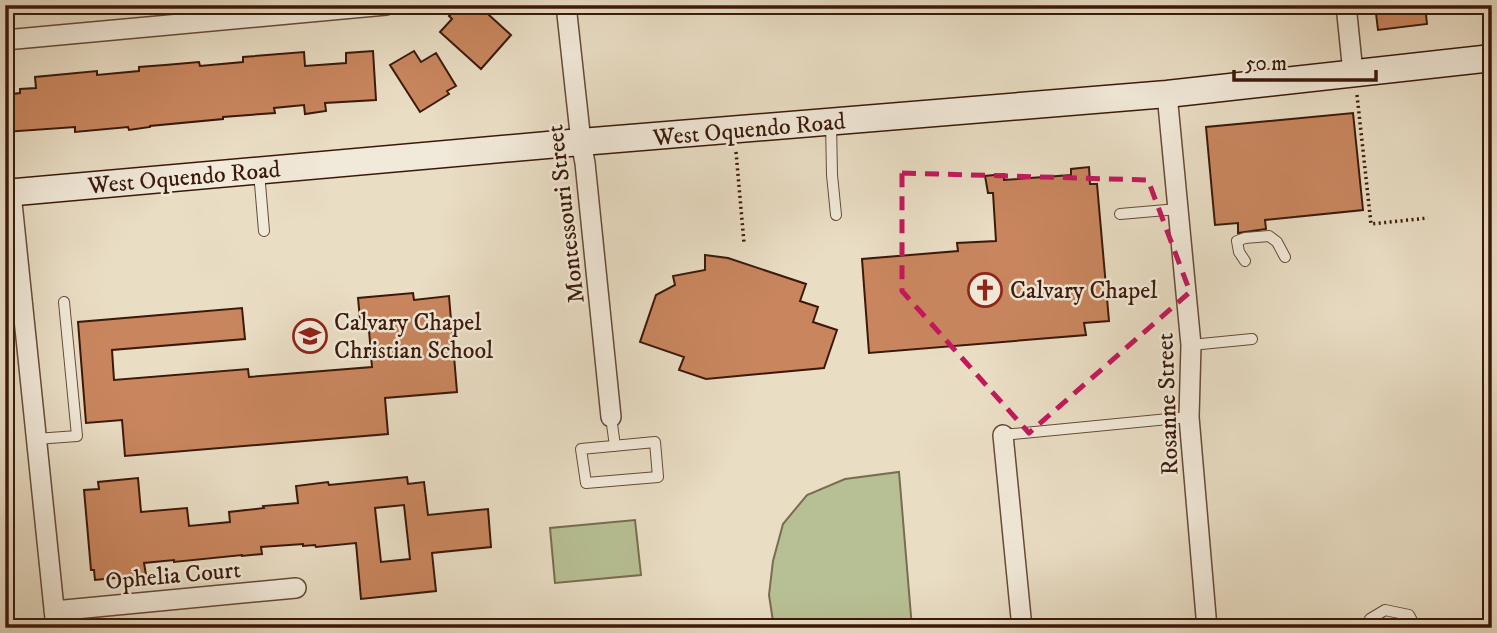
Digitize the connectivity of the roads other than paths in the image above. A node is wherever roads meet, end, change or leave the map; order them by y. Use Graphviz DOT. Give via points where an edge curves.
graph roads {
  1 [pos="386,5"];
  2 [pos="566,5"];
  3 [pos="1346,5"];
  4 [pos="5,40"];
  5 [pos="1492,58"];
  6 [pos="1355,82"];
  7 [pos="1167,94"];
  8 [pos="831,122"];
  9 [pos="580,142"];
  10 [pos="259,170"];
  11 [pos="8,193"];
  12 [pos="1178,209"];
  13 [pos="1120,214"];
  14 [pos="836,215"];
  15 [pos="264,231"];
  16 [pos="1285,257"];
  17 [pos="1245,261"];
  18 [pos="64,302"];
  19 [pos="1252,339"];
  20 [pos="1191,345"];
  21 [pos="1189,417"];
  22 [pos="611,418"];
  23 [pos="1003,435"];
  24 [pos="36,439"];
  25 [pos="615,446"];
  26 [pos="296,588"];
  27 [pos="55,619"];
  28 [pos="1022,628"];
  29 [pos="1207,628"];
  30 [pos="1366,628"];
  31 [pos="1416,628"];
  1 -- 4 [label="street"];
  2 -- 9 [label="street, Montessouri Street"];
  3 -- 6 [label="street"];
  5 -- 6 [label="street, West Oquendo Road"];
  6 -- 7 [label="street, West Oquendo Road"];
  7 -- 8 [label="street, West Oquendo Road"];
  7 -- 12 [label="street, Rosanne Street"];
  8 -- 9 [label="street, West Oquendo Road"];
  8 -- 14 [label="lane"];
  9 -- 10 [label="street, West Oquendo Road"];
  9 -- 22 [label="street, Montessouri Street"];
  10 -- 11 [label="street, West Oquendo Road"];
  10 -- 15 [label="lane"];
  11 -- 24 [label="street"];
  12 -- 13 [label="lane"];
  12 -- 20 [label="street, Rosanne Street"];
  16 -- 17 [label="lane" via="1269,236 1245,238 1237,241"];
  18 -- 24 [label="lane" via="76,436"];
  19 -- 20 [label="lane"];
  20 -- 21 [label="street, Rosanne Street"];
  21 -- 23 [label="lane"];
  21 -- 29 [label="street, Rosanne Street"];
  22 -- 25 [label="lane"];
  23 -- 28 [label="street"];
  24 -- 27 [label="street"];
  25 -- 25 [label="lane" via="581,449 586,483 658,477 655,442"];
  26 -- 27 [label="street, Ophelia Court"];
  30 -- 31 [label="lane" via="1370,619 1385,610 1409,615"];
}
